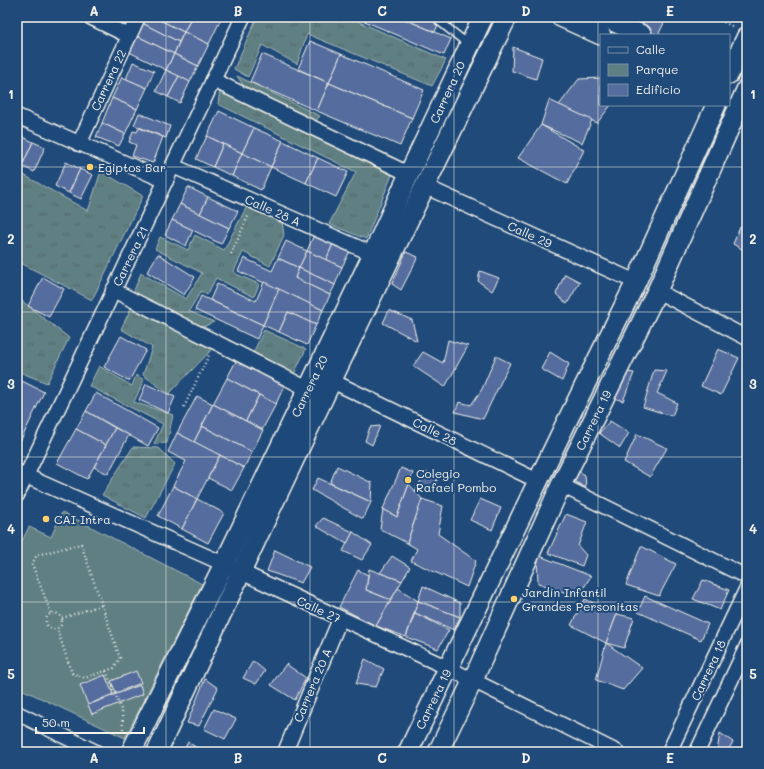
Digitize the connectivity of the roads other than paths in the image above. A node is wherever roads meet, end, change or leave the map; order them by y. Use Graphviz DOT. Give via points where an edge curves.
graph roads {
  1 [pos="90,17"];
  2 [pos="138,17"];
  3 [pos="243,17"];
  4 [pos="453,17"];
  5 [pos="483,17"];
  6 [pos="507,17"];
  7 [pos="561,17"];
  8 [pos="604,17"];
  9 [pos="744,33"];
  10 [pos="640,34"];
  11 [pos="600,35"];
  12 [pos="129,36"];
  13 [pos="469,45"];
  14 [pos="730,72"];
  15 [pos="730,76"];
  16 [pos="213,80"];
  17 [pos="742,94"];
  18 [pos="716,106"];
  19 [pos="17,116"];
  20 [pos="79,144"];
  21 [pos="173,166"];
  22 [pos="409,174"];
  23 [pos="166,181"];
  24 [pos="424,186"];
  25 [pos="373,254"];
  26 [pos="636,282"];
  27 [pos="113,290"];
  28 [pos="657,291"];
  29 [pos="747,338"];
  30 [pos="332,381"];
  31 [pos="308,389"];
  32 [pos="21,474"];
  33 [pos="538,481"];
  34 [pos="561,485"];
  35 [pos="17,495"];
  36 [pos="224,564"];
  37 [pos="240,572"];
  38 [pos="747,577"];
  39 [pos="747,588"];
  40 [pos="340,619"];
  41 [pos="747,646"];
  42 [pos="448,668"];
  43 [pos="473,680"];
  44 [pos="17,713"];
  45 [pos="96,752"];
  46 [pos="131,752"];
  47 [pos="157,752"];
  48 [pos="285,752"];
  49 [pos="408,752"];
  50 [pos="438,752"];
  51 [pos="617,752"];
  52 [pos="669,752"];
  53 [pos="697,752"];
  1 -- 12 [label="street"];
  2 -- 12 [label="street, Carrera 22"];
  3 -- 16 [label="street, Carrera 21"];
  4 -- 13 [label="lane" via="439,21"];
  5 -- 13 [label="main road, Carrera 20"];
  6 -- 24 [label="main road, Carrera 20"];
  7 -- 11 [label="main road"];
  8 -- 10 [label="main road"];
  9 -- 14 [label="main road"];
  12 -- 20 [label="street, Carrera 22"];
  13 -- 22 [label="main road, Carrera 20"];
  15 -- 17 [label="main road"];
  16 -- 21 [label="street, Carrera 21"];
  16 -- 22 [label="street"];
  17 -- 28 [label="main road, Carrera 19"];
  18 -- 26 [label="main road, Carrera 19"];
  19 -- 20 [label="street"];
  20 -- 23 [label="street"];
  21 -- 23 [label="street, Carrera 21"];
  21 -- 25 [label="street, Calle 28 A"];
  22 -- 25 [label="main road, Carrera 20"];
  23 -- 27 [label="street, Carrera 21"];
  24 -- 26 [label="street, Calle 29"];
  24 -- 30 [label="main road, Carrera 20"];
  25 -- 31 [label="main road, Carrera 20"];
  26 -- 33 [label="main road, Carrera 19"];
  27 -- 31 [label="street"];
  27 -- 32 [label="street, Carrera 21"];
  28 -- 29 [label="street"];
  28 -- 34 [label="main road, Carrera 19"];
  30 -- 33 [label="street, Calle 28"];
  30 -- 37 [label="main road, Carrera 20"];
  31 -- 36 [label="main road, Carrera 20"];
  32 -- 35 [label="street, Carrera 21"];
  32 -- 36 [label="street, Calle 27"];
  33 -- 42 [label="main road, Carrera 19"];
  34 -- 38 [label="street"];
  34 -- 43 [label="main road, Carrera 19"];
  36 -- 37 [label="street, Calle 27"];
  36 -- 46 [label="main road, Carrera 20"];
  37 -- 40 [label="street, Calle 27"];
  37 -- 47 [label="main road, Carrera 20"];
  39 -- 52 [label="street, Carrera 18"];
  40 -- 42 [label="street, Calle 27"];
  40 -- 48 [label="street, Carrera 20 A"];
  41 -- 53 [label="street, Carrera 18"];
  42 -- 43 [label="street, Calle 27"];
  42 -- 49 [label="main road, Carrera 19"];
  43 -- 50 [label="main road, Carrera 19"];
  43 -- 51 [label="street, Calle 27"];
  44 -- 45 [label="street"];
}
